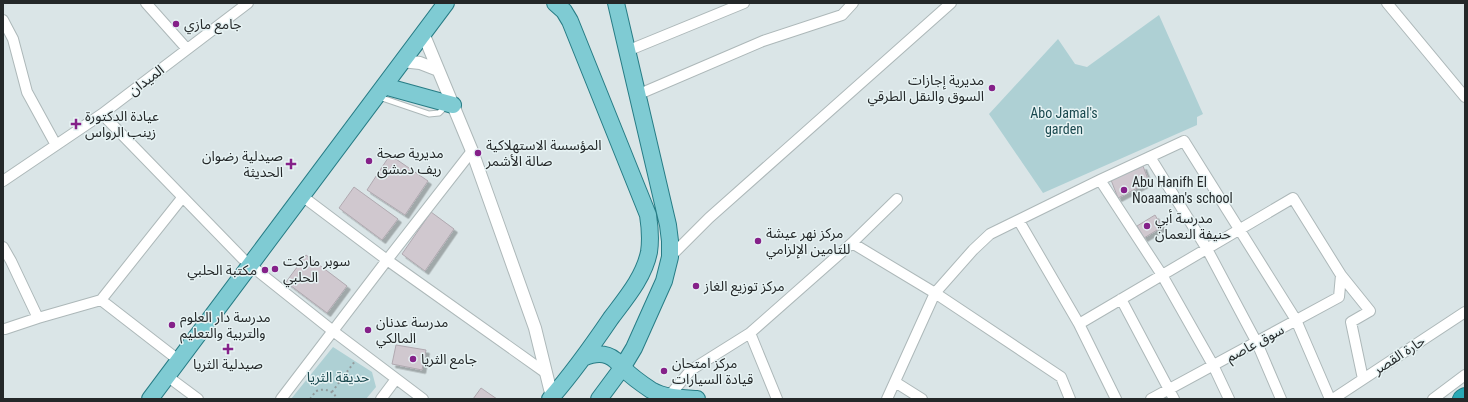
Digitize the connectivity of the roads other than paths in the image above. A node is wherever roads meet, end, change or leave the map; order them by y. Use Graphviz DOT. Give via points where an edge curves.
graph roads {
  1 [pos="146,3"];
  2 [pos="248,3"];
  3 [pos="435,3"];
  4 [pos="446,3"];
  5 [pos="617,3"];
  6 [pos="744,3"];
  7 [pos="853,3"];
  8 [pos="951,3"];
  9 [pos="1387,3"];
  10 [pos="561,6"];
  11 [pos="235,7"];
  12 [pos="3,20"];
  13 [pos="423,33"];
  14 [pos="187,49"];
  15 [pos="627,51"];
  16 [pos="402,61"];
  17 [pos="438,70"];
  18 [pos="380,91"];
  19 [pos="637,95"];
  20 [pos="1465,97"];
  21 [pos="450,105"];
  22 [pos="102,114"];
  23 [pos="56,145"];
  24 [pos="472,151"];
  25 [pos="1150,157"];
  26 [pos="1100,180"];
  27 [pos="3,181"];
  28 [pos="302,196"];
  29 [pos="182,198"];
  30 [pos="896,199"];
  31 [pos="1019,220"];
  32 [pos="1240,230"];
  33 [pos="852,243"];
  34 [pos="3,248"];
  35 [pos="1207,249"];
  36 [pos="670,257"];
  37 [pos="387,260"];
  38 [pos="247,262"];
  39 [pos="1162,275"];
  40 [pos="1341,275"];
  41 [pos="934,293"];
  42 [pos="1122,299"];
  43 [pos="101,300"];
  44 [pos="1465,312"];
  45 [pos="38,318"];
  46 [pos="1296,320"];
  47 [pos="1079,324"];
  48 [pos="5,329"];
  49 [pos="333,331"];
  50 [pos="750,333"];
  51 [pos="1257,342"];
  52 [pos="172,355"];
  53 [pos="583,358"];
  54 [pos="1213,365"];
  55 [pos="622,368"];
  56 [pos="546,373"];
  57 [pos="1465,375"];
  58 [pos="167,376"];
  59 [pos="396,379"];
  60 [pos="1363,379"];
  61 [pos="895,382"];
  62 [pos="1170,389"];
  63 [pos="661,396"];
  64 [pos="1465,397"];
  65 [pos="551,398"];
  66 [pos="139,399"];
  67 [pos="150,399"];
  68 [pos="198,399"];
  69 [pos="281,399"];
  70 [pos="381,399"];
  71 [pos="423,399"];
  72 [pos="599,399"];
  73 [pos="697,399"];
  74 [pos="777,399"];
  75 [pos="887,399"];
  76 [pos="922,399"];
  77 [pos="1070,399"];
  78 [pos="1116,399"];
  79 [pos="1151,399"];
  80 [pos="1174,399"];
  81 [pos="1229,399"];
  82 [pos="1281,399"];
  83 [pos="1331,399"];
  84 [pos="1432,399"];
  85 [pos="1462,399"];
  1 -- 14 [label="street"];
  2 -- 11 [label="street, الميدان"];
  3 -- 38 [label="main road"];
  4 -- 13 [label="main road"];
  5 -- 15 [label="main road"];
  6 -- 15 [label="street"];
  7 -- 19 [label="street" via="842,15 763,41"];
  8 -- 36 [label="street" via="709,218"];
  9 -- 20 [label="street"];
  10 -- 53 [label="main road" via="570,21 648,215 651,233 649,253 633,288"];
  11 -- 14 [label="street, الميدان"];
  12 -- 23 [label="street" via="13,39 27,92"];
  13 -- 16 [label="main road"];
  13 -- 17 [label="street"];
  14 -- 22 [label="street, الميدان"];
  15 -- 19 [label="main road"];
  16 -- 17 [label="street" via="420,63"];
  16 -- 18 [label="main road"];
  17 -- 21 [label="street"];
  18 -- 21 [label="main road"];
  18 -- 28 [label="main road"];
  19 -- 36 [label="main road" via="668,225"];
  21 -- 24 [label="street"];
  22 -- 23 [label="street, الميدان"];
  22 -- 29 [label="street"];
  23 -- 27 [label="street, الميدان"];
  24 -- 37 [label="street"];
  24 -- 56 [label="street" via="535,328"];
  25 -- 26 [label="street"];
  25 -- 32 [label="street" via="1184,141"];
  25 -- 35 [label="street"];
  26 -- 31 [label="street"];
  26 -- 39 [label="street"];
  28 -- 37 [label="street"];
  28 -- 38 [label="main road"];
  29 -- 38 [label="street"];
  29 -- 43 [label="street"];
  30 -- 33 [label="street"];
  31 -- 41 [label="street" via="990,234"];
  31 -- 47 [label="street"];
  32 -- 35 [label="street"];
  32 -- 40 [label="street" via="1293,198"];
  32 -- 46 [label="street"];
  33 -- 41 [label="street"];
  33 -- 50 [label="street"];
  34 -- 45 [label="street"];
  35 -- 39 [label="street"];
  35 -- 51 [label="street"];
  36 -- 55 [label="main road" via="664,281 634,348"];
  37 -- 49 [label="street"];
  37 -- 56 [label="street"];
  38 -- 49 [label="street"];
  38 -- 52 [label="main road"];
  38 -- 58 [label="main road"];
  39 -- 42 [label="street"];
  39 -- 54 [label="street"];
  40 -- 46 [label="street, سوق عاصم" via="1339,297"];
  40 -- 60 [label="street" via="1370,311 1351,322"];
  41 -- 61 [label="street"];
  41 -- 77 [label="street" via="1061,377"];
  42 -- 47 [label="street"];
  42 -- 62 [label="street"];
  43 -- 45 [label="street"];
  43 -- 52 [label="street"];
  44 -- 60 [label="street, حارة القصر"];
  45 -- 48 [label="street"];
  46 -- 51 [label="street, سوق عاصم"];
  46 -- 83 [label="street"];
  47 -- 78 [label="street"];
  49 -- 59 [label="street"];
  49 -- 69 [label="street"];
  50 -- 63 [label="street" via="691,370"];
  50 -- 74 [label="street"];
  51 -- 54 [label="street, سوق عاصم"];
  51 -- 82 [label="street"];
  52 -- 66 [label="main road"];
  53 -- 55 [label="main road" via="592,354 609,356"];
  53 -- 65 [label="main road"];
  54 -- 62 [label="street, سوق عاصم"];
  54 -- 81 [label="street"];
  55 -- 63 [label="main road"];
  55 -- 72 [label="main road"];
  56 -- 65 [label="street"];
  57 -- 84 [label="street"];
  58 -- 67 [label="main road"];
  58 -- 68 [label="street"];
  59 -- 70 [label="street"];
  59 -- 71 [label="street"];
  60 -- 83 [label="street, حارة القصر"];
  61 -- 75 [label="street"];
  61 -- 76 [label="street"];
  62 -- 79 [label="street, سوق عاصم"];
  62 -- 80 [label="street"];
  63 -- 73 [label="main road"];
  64 -- 85 [label="highway"];
}
